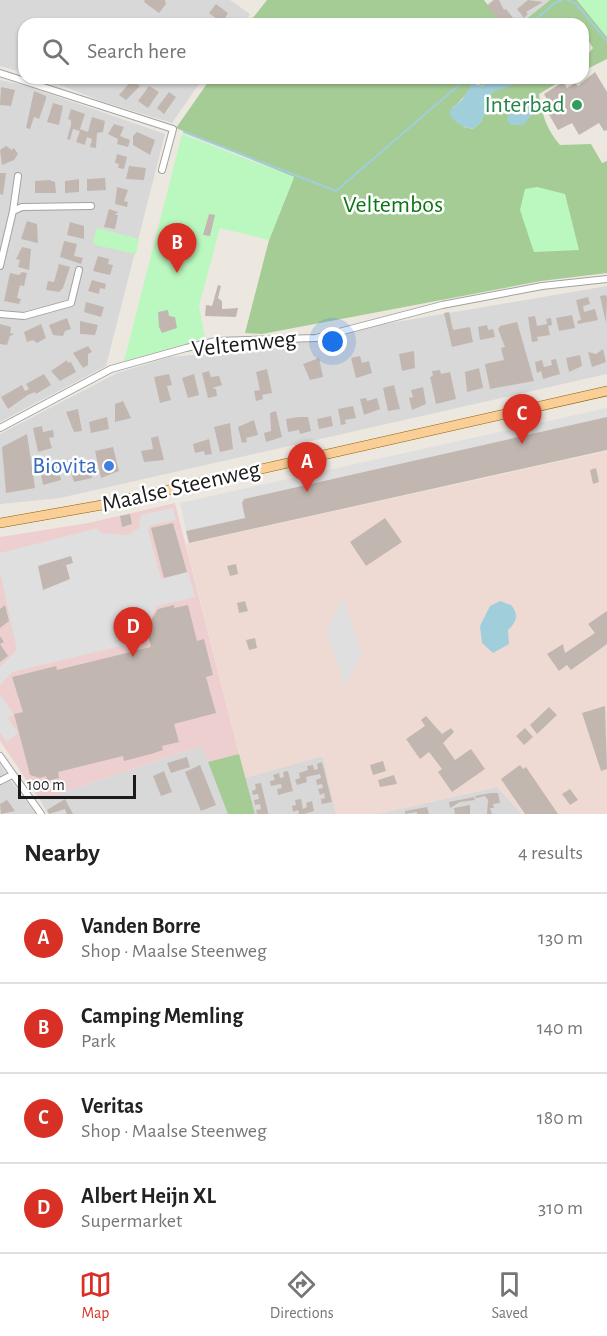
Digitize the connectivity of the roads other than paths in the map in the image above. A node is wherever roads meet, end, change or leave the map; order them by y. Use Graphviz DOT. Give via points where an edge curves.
graph roads {
  1 [pos="0,73"];
  2 [pos="18,79"];
  3 [pos="34,84"];
  4 [pos="162,170"];
  5 [pos="18,176"];
  6 [pos="91,206"];
  7 [pos="13,211"];
  8 [pos="0,266"];
  9 [pos="79,270"];
  10 [pos="607,279"];
  11 [pos="0,314"];
  12 [pos="607,391"];
  13 [pos="1,425"];
  14 [pos="0,523"];
  15 [pos="0,756"];
  16 [pos="12,775"];
  17 [pos="0,781"];
  18 [pos="41,814"];
  1 -- 2 [label="street"];
  3 -- 4 [label="street" via="173,129"];
  5 -- 7 [label="street"];
  6 -- 7 [label="street" via="22,207"];
  7 -- 8 [label="street"];
  9 -- 11 [label="street" via="71,303 24,316"];
  10 -- 13 [label="street, Veltemweg" via="542,286 442,305 316,338 216,341 186,348 111,369"];
  12 -- 14 [label="main road, Maalse Steenweg" via="102,505"];
  15 -- 16 [label="street"];
  16 -- 17 [label="street"];
  16 -- 18 [label="street"];
}
